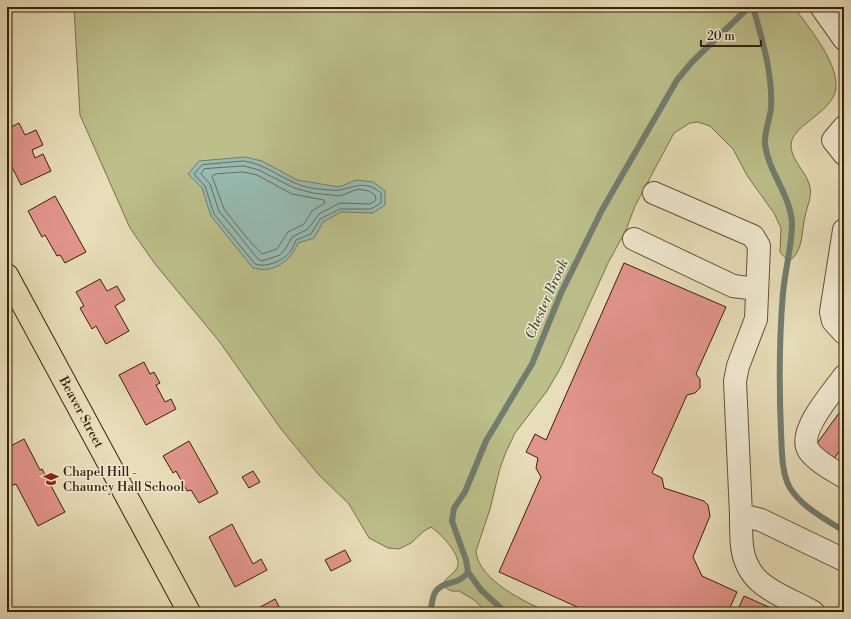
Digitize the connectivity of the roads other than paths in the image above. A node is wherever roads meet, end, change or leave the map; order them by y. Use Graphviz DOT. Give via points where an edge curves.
graph roads {
  1 [pos="822,8"];
  2 [pos="844,39"];
  3 [pos="844,127"];
  4 [pos="844,154"];
  5 [pos="654,193"];
  6 [pos="844,230"];
  7 [pos="634,239"];
  8 [pos="7,275"];
  9 [pos="757,289"];
  10 [pos="842,327"];
  11 [pos="844,376"];
  12 [pos="844,477"];
  13 [pos="741,515"];
  14 [pos="844,560"];
  15 [pos="189,612"];
  16 [pos="813,612"];
  1 -- 2 [label="lane"];
  3 -- 4 [label="lane" via="833,140"];
  5 -- 9 [label="lane" via="753,236 760,246"];
  6 -- 10 [label="lane" via="831,312 833,321"];
  7 -- 9 [label="lane" via="733,286"];
  8 -- 15 [label="main road, Beaver Street"];
  9 -- 13 [label="lane" via="754,326 738,366 735,381"];
  11 -- 12 [label="lane" via="810,423 805,439 809,452"];
  13 -- 14 [label="lane" via="761,520"];
  13 -- 16 [label="lane" via="742,546 746,566 753,577 768,589"];
}
